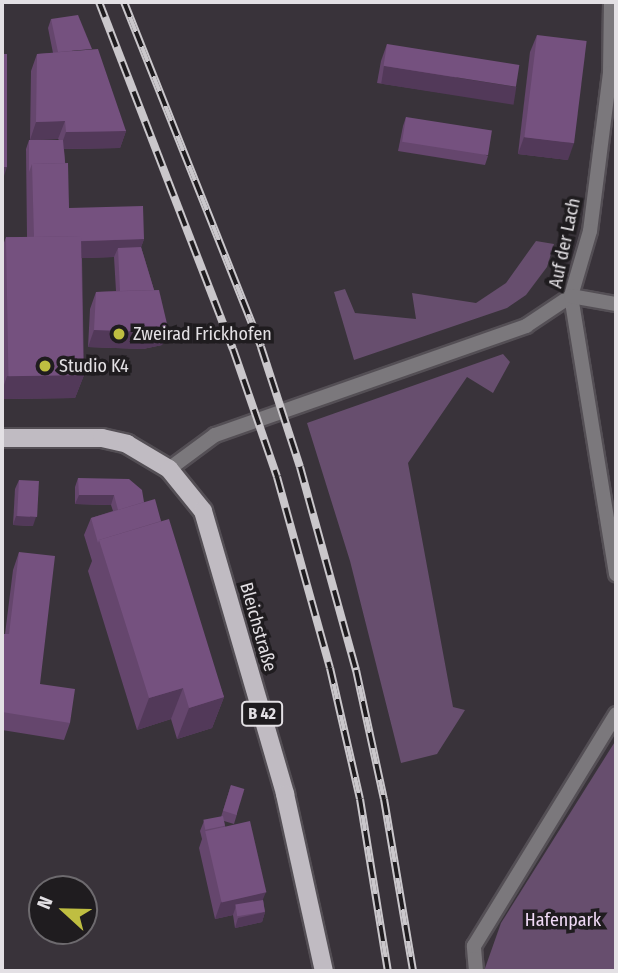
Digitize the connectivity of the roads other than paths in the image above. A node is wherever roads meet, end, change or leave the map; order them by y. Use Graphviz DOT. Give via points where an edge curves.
graph roads {
  1 [pos="611,2"];
  2 [pos="571,296"];
  3 [pos="616,303"];
  4 [pos="2,438"];
  5 [pos="169,469"];
  6 [pos="616,574"];
  7 [pos="616,714"];
  8 [pos="324,971"];
  9 [pos="476,971"];
  1 -- 2 [label="street, Auf der Lach" via="610,73 590,231"];
  2 -- 3 [label="street"];
  2 -- 5 [label="street" via="526,326 215,435"];
  2 -- 6 [label="street, Auf der Lach"];
  4 -- 5 [label="main road, B 42" via="102,438 148,453"];
  5 -- 8 [label="main road, Bleichstraße / B 42" via="203,512 285,794"];
  7 -- 9 [label="street" via="474,946"];
}
